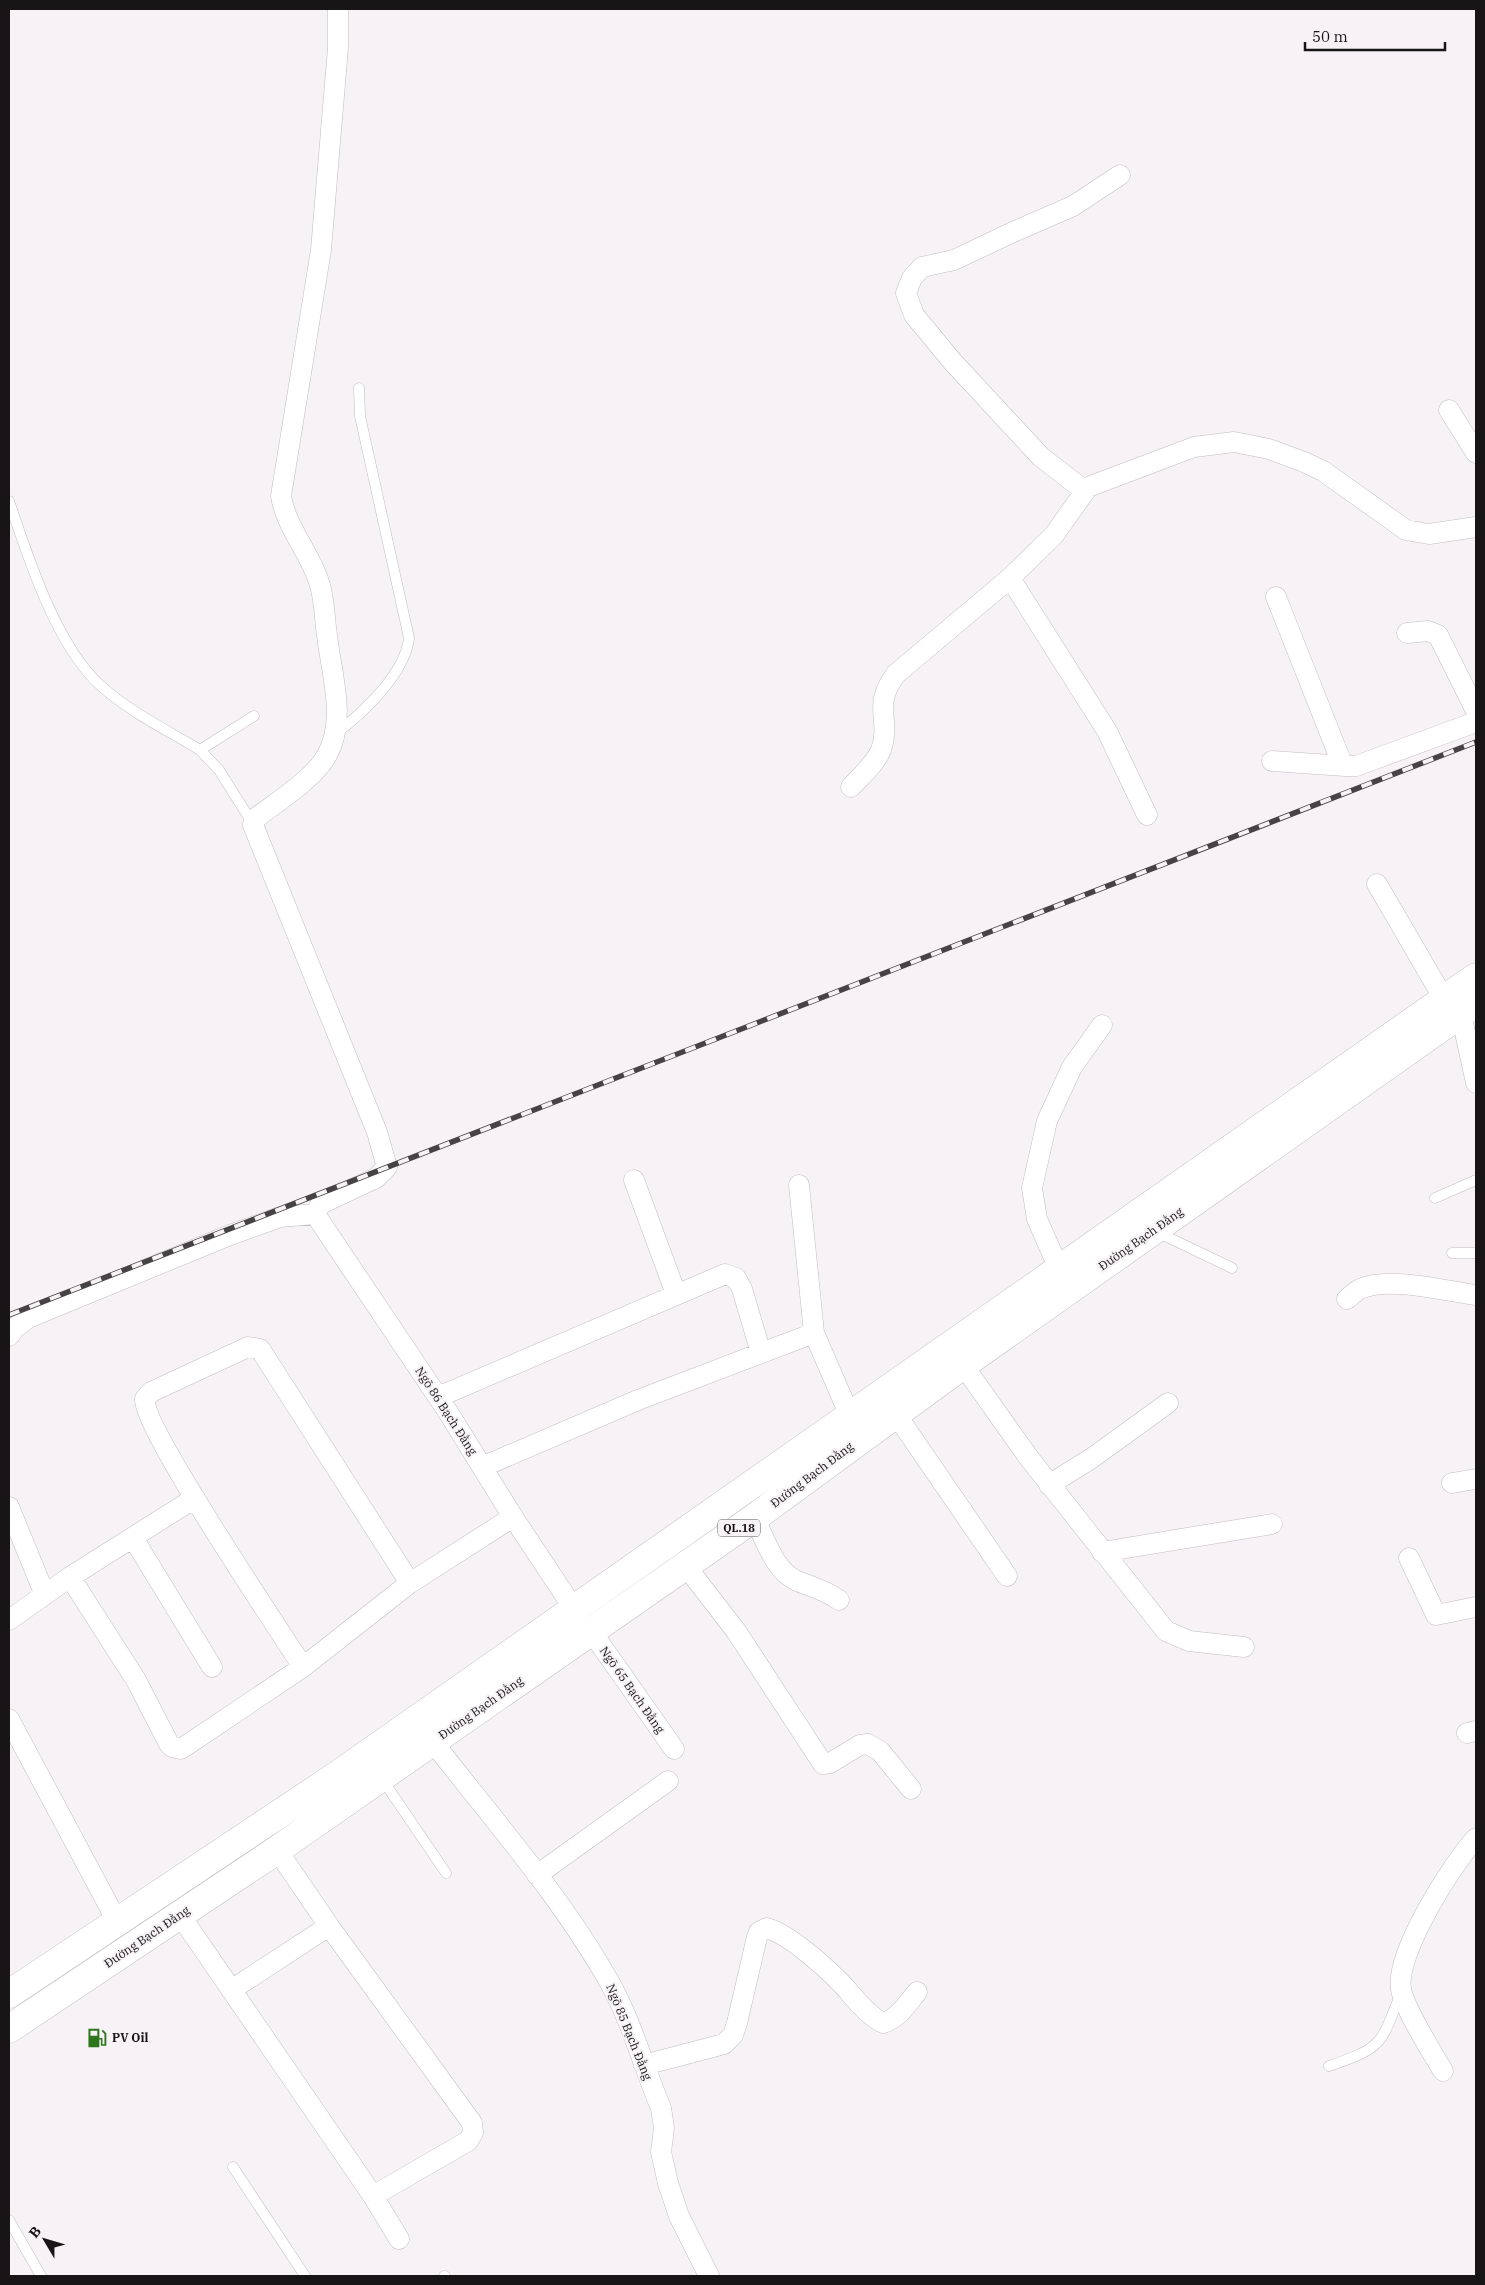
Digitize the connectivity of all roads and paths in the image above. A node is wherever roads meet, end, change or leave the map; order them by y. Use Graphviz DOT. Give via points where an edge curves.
graph roads {
  1 [pos="338,9"];
  2 [pos="1120,175"];
  3 [pos="360,388"];
  4 [pos="1449,410"];
  5 [pos="1476,454"];
  6 [pos="1085,490"];
  7 [pos="9,501"];
  8 [pos="1476,527"];
  9 [pos="1010,578"];
  10 [pos="1276,598"];
  11 [pos="1407,633"];
  12 [pos="1476,711"];
  13 [pos="254,716"];
  14 [pos="1476,722"];
  15 [pos="334,735"];
  16 [pos="200,750"];
  17 [pos="1272,761"];
  18 [pos="1345,766"];
  19 [pos="851,787"];
  20 [pos="1147,815"];
  21 [pos="253,825"];
  22 [pos="1377,884"];
  23 [pos="1476,976"];
  24 [pos="1461,1005"];
  25 [pos="1102,1025"];
  26 [pos="1476,1082"];
  27 [pos="634,1180"];
  28 [pos="1476,1180"];
  29 [pos="799,1185"];
  30 [pos="1435,1198"];
  31 [pos="315,1214"];
  32 [pos="1153,1230"];
  33 [pos="1452,1253"];
  34 [pos="1476,1253"];
  35 [pos="1232,1268"];
  36 [pos="1059,1269"];
  37 [pos="676,1294"];
  38 [pos="1476,1296"];
  39 [pos="1347,1298"];
  40 [pos="814,1333"];
  41 [pos="9,1336"];
  42 [pos="761,1353"];
  43 [pos="963,1365"];
  44 [pos="438,1397"];
  45 [pos="1168,1404"];
  46 [pos="895,1414"];
  47 [pos="850,1416"];
  48 [pos="482,1467"];
  49 [pos="1476,1479"];
  50 [pos="1452,1483"];
  51 [pos="1049,1485"];
  52 [pos="195,1498"];
  53 [pos="9,1507"];
  54 [pos="513,1517"];
  55 [pos="754,1518"];
  56 [pos="1272,1524"];
  57 [pos="133,1538"];
  58 [pos="1102,1552"];
  59 [pos="1408,1558"];
  60 [pos="685,1565"];
  61 [pos="1007,1576"];
  62 [pos="70,1577"];
  63 [pos="410,1583"];
  64 [pos="45,1595"];
  65 [pos="839,1600"];
  66 [pos="1476,1607"];
  67 [pos="574,1609"];
  68 [pos="9,1620"];
  69 [pos="591,1631"];
  70 [pos="1244,1647"];
  71 [pos="212,1667"];
  72 [pos="303,1667"];
  73 [pos="9,1719"];
  74 [pos="433,1742"];
  75 [pos="674,1749"];
  76 [pos="373,1750"];
  77 [pos="385,1775"];
  78 [pos="668,1781"];
  79 [pos="912,1789"];
  80 [pos="1476,1838"];
  81 [pos="277,1850"];
  82 [pos="446,1874"];
  83 [pos="537,1875"];
  84 [pos="180,1915"];
  85 [pos="118,1923"];
  86 [pos="328,1926"];
  87 [pos="231,1990"];
  88 [pos="917,1992"];
  89 [pos="1401,1992"];
  90 [pos="9,1994"];
  91 [pos="9,2029"];
  92 [pos="644,2065"];
  93 [pos="1330,2066"];
  94 [pos="1442,2071"];
  95 [pos="234,2167"];
  96 [pos="373,2196"];
  97 [pos="9,2220"];
  98 [pos="399,2239"];
  99 [pos="40,2276"];
  100 [pos="305,2276"];
  101 [pos="709,2276"];
  1 -- 15 [label="street" via="338,48 320,250 281,496 286,516 312,564 322,594 336,695"];
  2 -- 6 [label="street" via="1073,206 954,260 922,267 916,271 906,293 914,315 952,361 1042,457"];
  3 -- 15 [label="lane" via="360,416 409,638 404,658 394,674 362,711"];
  4 -- 5 [label="street"];
  6 -- 8 [label="street" via="1098,481 1174,453 1234,442 1268,449 1323,471 1406,530 1430,534"];
  6 -- 9 [label="street" via="1054,535"];
  7 -- 16 [label="lane" via="47,604 90,674 111,694"];
  9 -- 19 [label="street" via="896,674 882,698 884,735 880,751"];
  9 -- 20 [label="street" via="1107,732"];
  10 -- 18 [label="street"];
  11 -- 12 [label="street" via="1428,631 1438,635"];
  13 -- 16 [label="lane"];
  14 -- 18 [label="street" via="1356,766"];
  15 -- 21 [label="street" via="321,764 256,818"];
  16 -- 21 [label="lane" via="219,770"];
  17 -- 18 [label="street"];
  21 -- 31 [label="street" via="377,1132 386,1167 376,1178 320,1205"];
  22 -- 24 [label="street"];
  23 -- 24 [label="highway, QL.18"];
  24 -- 26 [label="street"];
  24 -- 32 [label="highway, Đường Bạch Đằng / QL.18"];
  24 -- 36 [label="highway, Đường Bạch Đằng / QL.18"];
  25 -- 36 [label="street" via="1072,1067 1050,1112 1040,1142 1032,1188 1037,1219"];
  27 -- 37 [label="street"];
  28 -- 30 [label="lane"];
  29 -- 40 [label="street"];
  31 -- 41 [label="street" via="280,1217 222,1238 28,1318"];
  31 -- 44 [label="street, Ngõ 86 Bạch Đằng"];
  32 -- 35 [label="lane"];
  32 -- 43 [label="highway, Đường Bạch Đằng / QL.18"];
  33 -- 34 [label="lane"];
  36 -- 47 [label="highway, Đường Bạch Đằng / QL.18"];
  37 -- 42 [label="street" via="731,1274 742,1289"];
  37 -- 44 [label="street"];
  38 -- 39 [label="street" via="1394,1284 1373,1285"];
  40 -- 42 [label="street"];
  40 -- 47 [label="street"];
  42 -- 48 [label="street" via="638,1400"];
  43 -- 46 [label="highway, Đường Bạch Đằng / QL.18"];
  43 -- 51 [label="street"];
  44 -- 48 [label="street, Ngõ 86 Bạch Đằng"];
  45 -- 51 [label="street"];
  46 -- 55 [label="highway, Đường Bạch Đằng / QL.18"];
  46 -- 61 [label="street"];
  47 -- 67 [label="highway, Đường Bạch Đằng / QL.18"];
  48 -- 54 [label="street, Ngõ 86 Bạch Đằng"];
  49 -- 50 [label="street"];
  51 -- 58 [label="street"];
  52 -- 57 [label="street"];
  52 -- 63 [label="street" via="147,1413 145,1398 151,1392 248,1347 260,1348"];
  52 -- 72 [label="street"];
  53 -- 64 [label="street"];
  54 -- 63 [label="street"];
  54 -- 67 [label="street, Ngõ 86 Bạch Đằng"];
  55 -- 60 [label="highway, Đường Bạch Đằng / QL.18"];
  55 -- 65 [label="street" via="784,1571 795,1580 822,1589"];
  56 -- 58 [label="street"];
  57 -- 62 [label="street"];
  57 -- 71 [label="street"];
  58 -- 70 [label="street" via="1166,1631 1189,1641"];
  59 -- 66 [label="street" via="1436,1616"];
  60 -- 69 [label="highway, Đường Bạch Đằng / QL.18"];
  60 -- 79 [label="street" via="736,1631 823,1764 868,1744 880,1751"];
  62 -- 64 [label="street"];
  62 -- 72 [label="street" via="136,1680 169,1744 176,1749 181,1750"];
  63 -- 72 [label="street"];
  64 -- 68 [label="street"];
  67 -- 76 [label="highway, Đường Bạch Đằng / QL.18"];
  69 -- 74 [label="highway, Đường Bạch Đằng / QL.18"];
  69 -- 75 [label="street, Ngõ 65 Bạch Đằng"];
  73 -- 85 [label="street"];
  74 -- 77 [label="highway, Đường Bạch Đằng / QL.18"];
  74 -- 83 [label="street, Ngõ 85 Bạch Đằng"];
  76 -- 77 [label="highway"];
  76 -- 85 [label="highway, Đường Bạch Đằng / QL.18"];
  77 -- 81 [label="highway, Đường Bạch Đằng / QL.18"];
  77 -- 82 [label="lane"];
  78 -- 83 [label="street"];
  80 -- 89 [label="street" via="1463,1852 1430,1907 1404,1962"];
  81 -- 84 [label="highway, Đường Bạch Đằng / QL.18"];
  81 -- 86 [label="street"];
  83 -- 92 [label="street, Ngõ 85 Bạch Đằng" via="587,1944 612,1987"];
  84 -- 87 [label="street"];
  84 -- 91 [label="highway, Đường Bạch Đằng / QL.18"];
  85 -- 90 [label="highway, Đường Bạch Đằng / QL.18"];
  86 -- 87 [label="street"];
  86 -- 96 [label="street" via="472,2124 473,2133 468,2141"];
  87 -- 96 [label="street"];
  88 -- 92 [label="street" via="898,2014 883,2023 815,1960 767,1928 757,1938 737,2023 729,2041"];
  89 -- 93 [label="lane" via="1384,2035 1375,2047"];
  89 -- 94 [label="street"];
  92 -- 101 [label="street, Ngõ 85 Bạch Đằng" via="661,2108 664,2128 661,2152 668,2183 679,2216"];
  95 -- 100 [label="lane"];
  96 -- 98 [label="street"];
  97 -- 99 [label="lane"];
}
